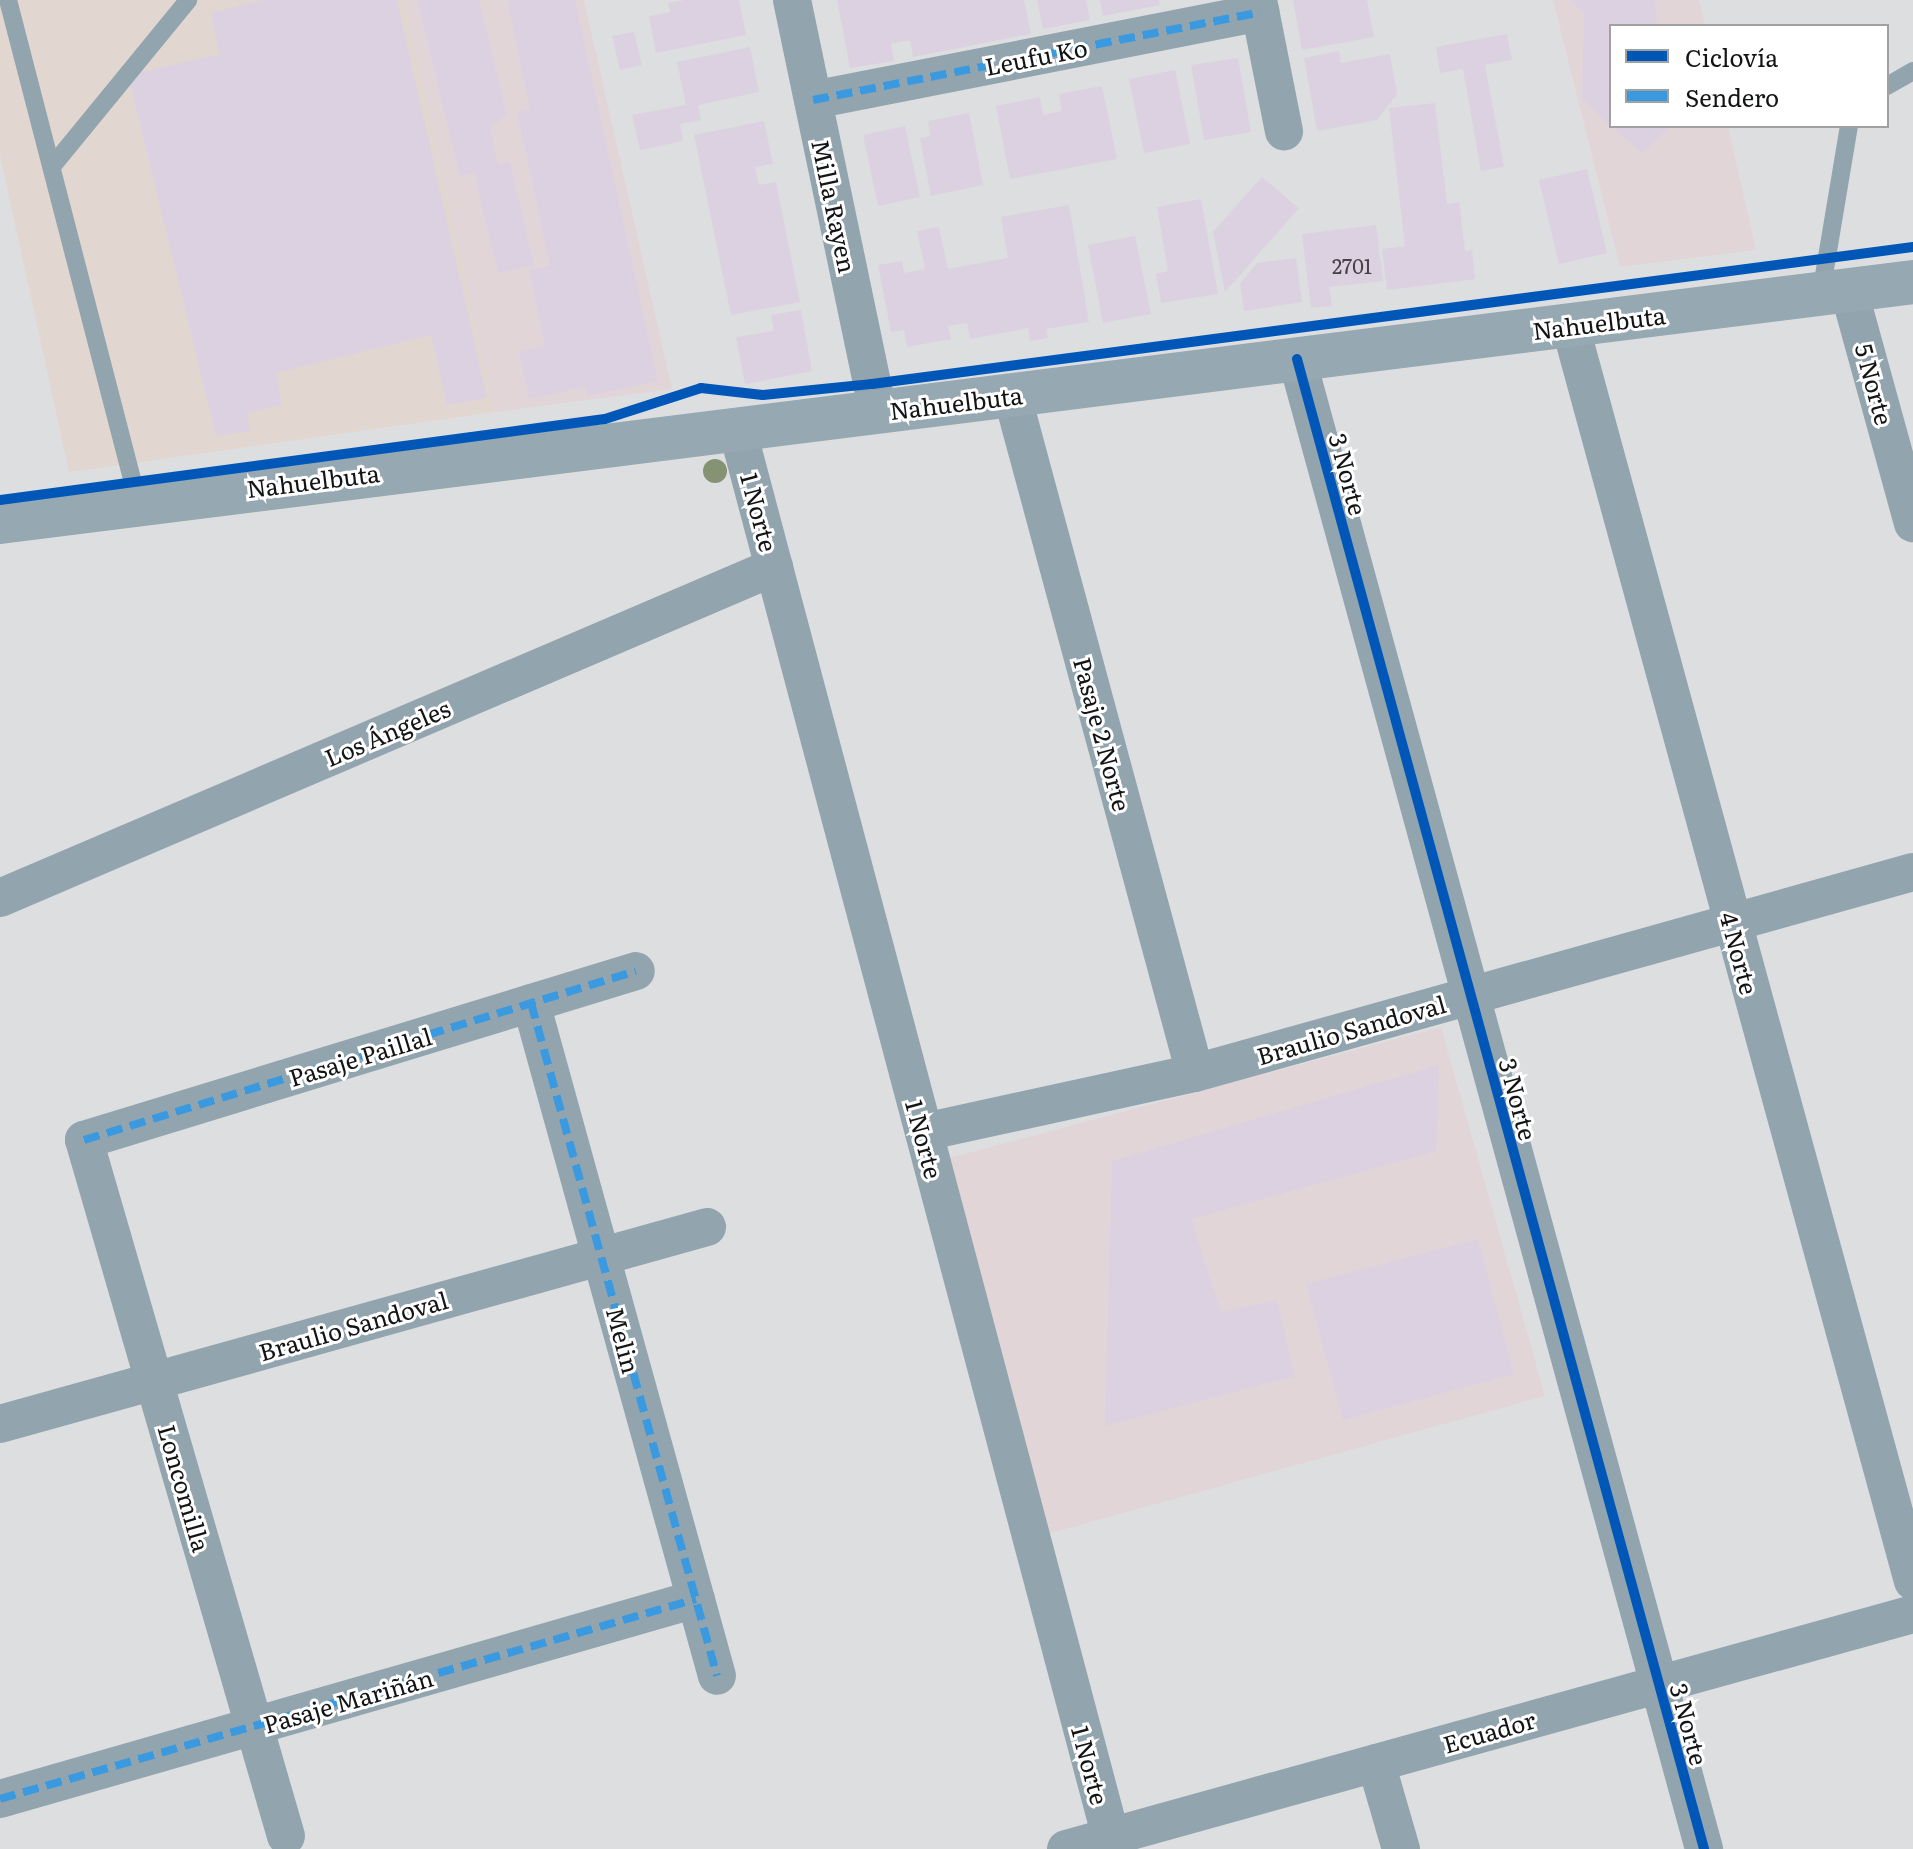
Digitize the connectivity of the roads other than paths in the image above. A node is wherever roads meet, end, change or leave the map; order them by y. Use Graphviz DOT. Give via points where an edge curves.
graph roads {
  1 [pos="8,0"];
  2 [pos="188,0"];
  3 [pos="792,0"];
  4 [pos="1259,6"];
  5 [pos="1913,71"];
  6 [pos="1889,85"];
  7 [pos="813,100"];
  8 [pos="1849,128"];
  9 [pos="1284,131"];
  10 [pos="54,164"];
  11 [pos="1913,282"];
  12 [pos="1835,292"];
  13 [pos="1570,325"];
  14 [pos="1297,359"];
  15 [pos="1012,395"];
  16 [pos="878,411"];
  17 [pos="737,428"];
  18 [pos="138,502"];
  19 [pos="0,522"];
  20 [pos="1913,523"];
  21 [pos="774,567"];
  22 [pos="1913,872"];
  23 [pos="0,898"];
  24 [pos="1732,924"];
  25 [pos="636,971"];
  26 [pos="1470,996"];
  27 [pos="531,1003"];
  28 [pos="1195,1073"];
  29 [pos="924,1132"];
  30 [pos="84,1140"];
  31 [pos="707,1227"];
  32 [pos="601,1256"];
  33 [pos="154,1381"];
  34 [pos="0,1424"];
  35 [pos="1903,1504"];
  36 [pos="1913,1581"];
  37 [pos="696,1599"];
  38 [pos="1913,1614"];
  39 [pos="717,1676"];
  40 [pos="1658,1683"];
  41 [pos="254,1728"];
  42 [pos="1376,1763"];
  43 [pos="0,1799"];
  44 [pos="286,1836"];
  45 [pos="1112,1843"];
  46 [pos="1066,1849"];
  47 [pos="1401,1849"];
  48 [pos="1704,1849"];
  1 -- 10 [label="lane"];
  2 -- 10 [label="lane"];
  3 -- 7 [label="street, Milla Rayen"];
  4 -- 7 [label="street, Leufu Ko"];
  4 -- 9 [label="street"];
  5 -- 6 [label="lane"];
  7 -- 16 [label="street, Milla Rayen"];
  8 -- 12 [label="lane"];
  10 -- 18 [label="lane"];
  11 -- 12 [label="main road, Nahuelbuta"];
  12 -- 13 [label="main road, Nahuelbuta"];
  12 -- 20 [label="street, 5 Norte"];
  13 -- 14 [label="main road, Nahuelbuta"];
  13 -- 24 [label="street, 4 Norte"];
  14 -- 15 [label="main road, Nahuelbuta"];
  14 -- 26 [label="street, 3 Norte"];
  15 -- 16 [label="main road, Nahuelbuta"];
  15 -- 28 [label="street, Pasaje 2 Norte"];
  16 -- 17 [label="main road, Nahuelbuta"];
  17 -- 18 [label="main road, Nahuelbuta"];
  17 -- 21 [label="street, 1 Norte"];
  18 -- 19 [label="main road, Nahuelbuta"];
  21 -- 23 [label="street, Los Ángeles"];
  21 -- 29 [label="street, 1 Norte"];
  22 -- 24 [label="street, Braulio Sandoval"];
  24 -- 26 [label="street, Braulio Sandoval"];
  24 -- 35 [label="street, 4 Norte"];
  25 -- 27 [label="street, Pasaje Paillal"];
  26 -- 28 [label="street, Braulio Sandoval"];
  26 -- 40 [label="street, 3 Norte"];
  27 -- 30 [label="street, Pasaje Paillal"];
  27 -- 32 [label="street, Melin"];
  28 -- 29 [label="street, Braulio Sandoval"];
  29 -- 45 [label="street, 1 Norte"];
  30 -- 33 [label="street, Loncomilla"];
  31 -- 32 [label="street, Braulio Sandoval"];
  32 -- 33 [label="street, Braulio Sandoval"];
  32 -- 37 [label="street, Melin"];
  33 -- 34 [label="street, Braulio Sandoval"];
  33 -- 41 [label="street, Loncomilla"];
  35 -- 36 [label="street, 4 Norte"];
  37 -- 39 [label="street, Melin"];
  37 -- 41 [label="street, Pasaje Mariñán"];
  38 -- 40 [label="street, Ecuador"];
  40 -- 42 [label="street, Ecuador"];
  40 -- 48 [label="street, 3 Norte"];
  41 -- 43 [label="street, Pasaje Mariñán"];
  41 -- 44 [label="street, Loncomilla"];
  42 -- 45 [label="street, Ecuador"];
  42 -- 47 [label="street"];
  45 -- 46 [label="street, Ecuador"];
}
